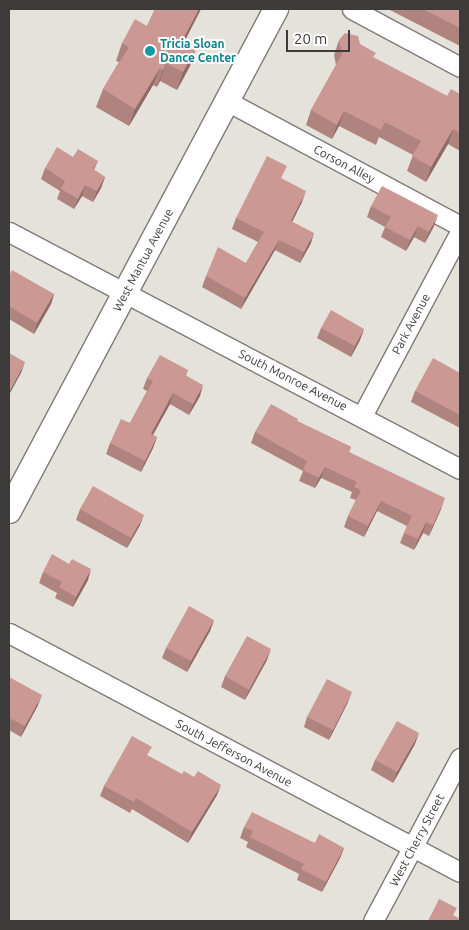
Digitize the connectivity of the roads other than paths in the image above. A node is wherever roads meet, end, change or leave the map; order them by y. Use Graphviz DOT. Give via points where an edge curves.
graph roads {
  1 [pos="276,9"];
  2 [pos="352,9"];
  3 [pos="460,67"];
  4 [pos="227,101"];
  5 [pos="460,226"];
  6 [pos="9,232"];
  7 [pos="460,232"];
  8 [pos="125,293"];
  9 [pos="362,416"];
  10 [pos="460,469"];
  11 [pos="9,511"];
  12 [pos="9,633"];
  13 [pos="460,758"];
  14 [pos="413,847"];
  15 [pos="460,872"];
  16 [pos="373,921"];
  1 -- 4 [label="street, West Mantua Avenue"];
  2 -- 3 [label="street"];
  4 -- 5 [label="street, Corson Alley"];
  4 -- 8 [label="street, West Mantua Avenue"];
  6 -- 8 [label="street, South Monroe Avenue"];
  7 -- 9 [label="street, Park Avenue"];
  8 -- 9 [label="street, South Monroe Avenue"];
  8 -- 11 [label="street, West Mantua Avenue"];
  9 -- 10 [label="street, South Monroe Avenue"];
  12 -- 14 [label="street, South Jefferson Avenue"];
  13 -- 14 [label="street, West Cherry Street"];
  14 -- 15 [label="street, South Jefferson Avenue"];
  14 -- 16 [label="street, West Cherry Street"];
}
